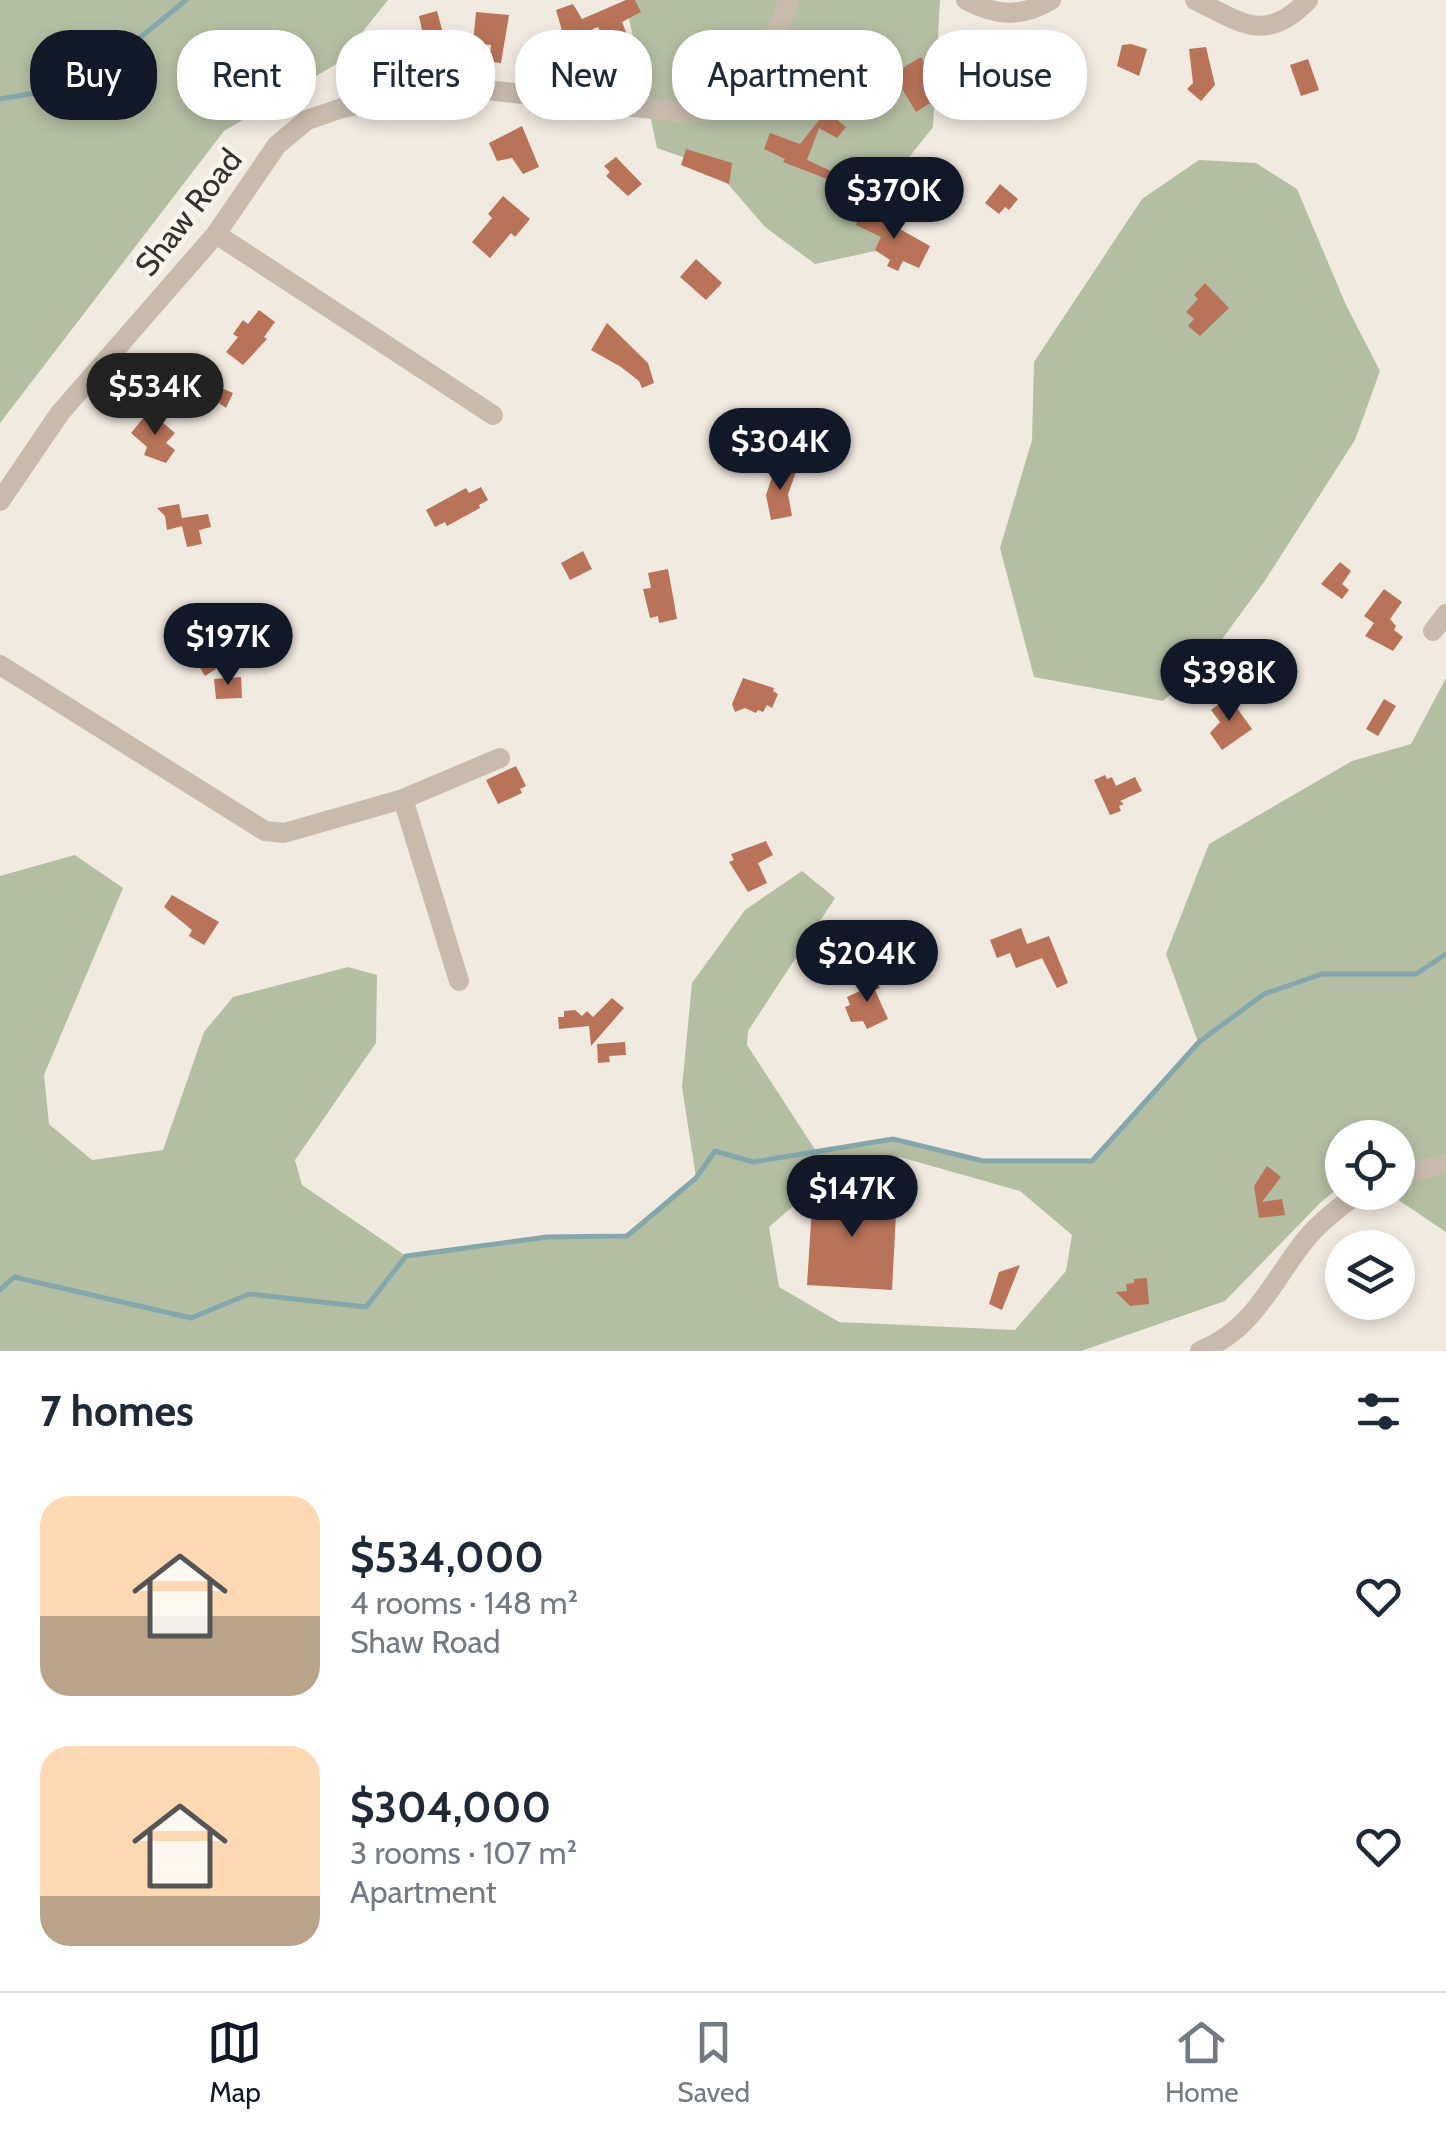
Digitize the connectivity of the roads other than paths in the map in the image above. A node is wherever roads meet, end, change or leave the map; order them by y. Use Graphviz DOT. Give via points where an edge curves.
graph roads {
  1 [pos="789,0"];
  2 [pos="966,0"];
  3 [pos="1050,0"];
  4 [pos="1195,0"];
  5 [pos="1308,0"];
  6 [pos="216,234"];
  7 [pos="493,414"];
  8 [pos="0,500"];
  9 [pos="0,665"];
  10 [pos="500,758"];
  11 [pos="403,799"];
  12 [pos="460,981"];
  13 [pos="1446,1164"];
  14 [pos="1415,1171"];
  15 [pos="1336,1210"];
  16 [pos="1200,1351"];
  1 -- 6 [label="street, Shaw Road" via="764,72 741,103 687,112 461,87 395,94 323,114 290,132"];
  2 -- 3 [label="street" via="1014,14"];
  4 -- 5 [label="street" via="1257,27 1276,26"];
  6 -- 7 [label="street"];
  6 -- 8 [label="street, Shaw Road" via="60,414"];
  9 -- 11 [label="street" via="265,831 284,833"];
  10 -- 11 [label="street"];
  11 -- 12 [label="street"];
  13 -- 14 [label="street"];
  15 -- 16 [label="street" via="1304,1242 1247,1322"];
}
